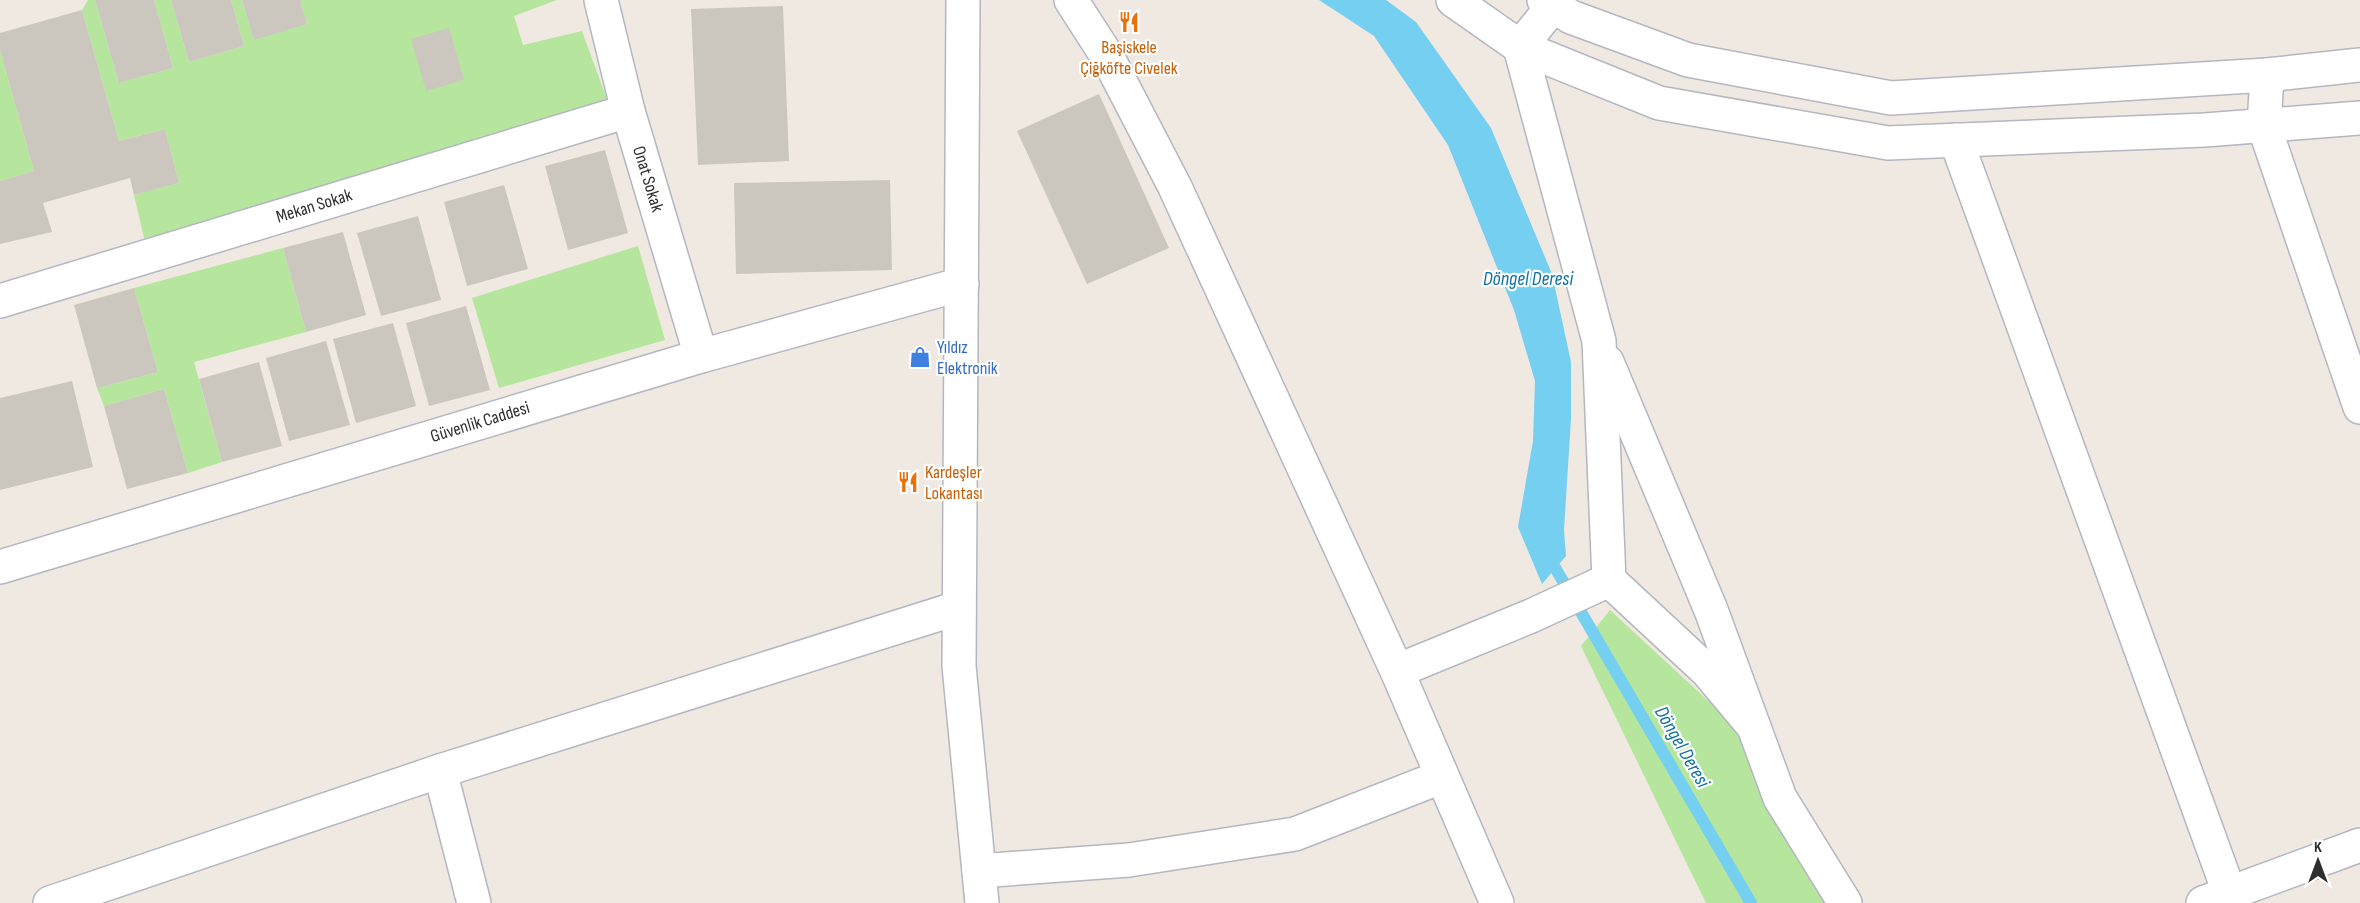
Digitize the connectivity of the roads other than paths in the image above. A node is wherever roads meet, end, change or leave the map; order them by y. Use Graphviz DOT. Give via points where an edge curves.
graph roads {
  1 [pos="601,0"];
  2 [pos="963,0"];
  3 [pos="1071,0"];
  4 [pos="1453,0"];
  5 [pos="1549,3"];
  6 [pos="1520,47"];
  7 [pos="2360,65"];
  8 [pos="2267,75"];
  9 [pos="628,111"];
  10 [pos="2360,118"];
  11 [pos="2264,126"];
  12 [pos="1956,140"];
  13 [pos="962,284"];
  14 [pos="0,301"];
  15 [pos="1599,341"];
  16 [pos="701,356"];
  17 [pos="2360,407"];
  18 [pos="0,567"];
  19 [pos="1609,580"];
  20 [pos="958,608"];
  21 [pos="1397,671"];
  22 [pos="1754,727"];
  23 [pos="440,771"];
  24 [pos="1441,777"];
  25 [pos="2360,845"];
  26 [pos="980,887"];
  27 [pos="2221,900"];
  28 [pos="50,903"];
  29 [pos="474,903"];
  30 [pos="1497,903"];
  31 [pos="1845,903"];
  1 -- 9 [label="street, Onat Sokak"];
  2 -- 13 [label="street"];
  3 -- 21 [label="street" via="1107,56 1175,187"];
  4 -- 6 [label="street"];
  5 -- 6 [label="street"];
  5 -- 8 [label="street" via="1572,17 1688,60 1891,98"];
  6 -- 12 [label="street" via="1659,103 1888,143"];
  6 -- 15 [label="street"];
  7 -- 8 [label="street"];
  8 -- 11 [label="street"];
  9 -- 14 [label="street, Mekan Sokak"];
  9 -- 16 [label="street, Onat Sokak"];
  10 -- 11 [label="street"];
  11 -- 12 [label="street"];
  11 -- 17 [label="street"];
  12 -- 27 [label="street"];
  13 -- 16 [label="street, Güvenlik Caddesi"];
  13 -- 20 [label="street"];
  15 -- 19 [label="street"];
  15 -- 22 [label="street" via="1711,610"];
  16 -- 18 [label="street, Güvenlik Caddesi"];
  19 -- 21 [label="street"];
  19 -- 22 [label="street" via="1707,671"];
  20 -- 23 [label="street"];
  20 -- 26 [label="street" via="959,666"];
  21 -- 24 [label="street"];
  22 -- 31 [label="street" via="1780,798"];
  23 -- 28 [label="street"];
  23 -- 29 [label="street"];
  24 -- 26 [label="street" via="1295,834"];
  24 -- 30 [label="street"];
  25 -- 27 [label="street"];
}
